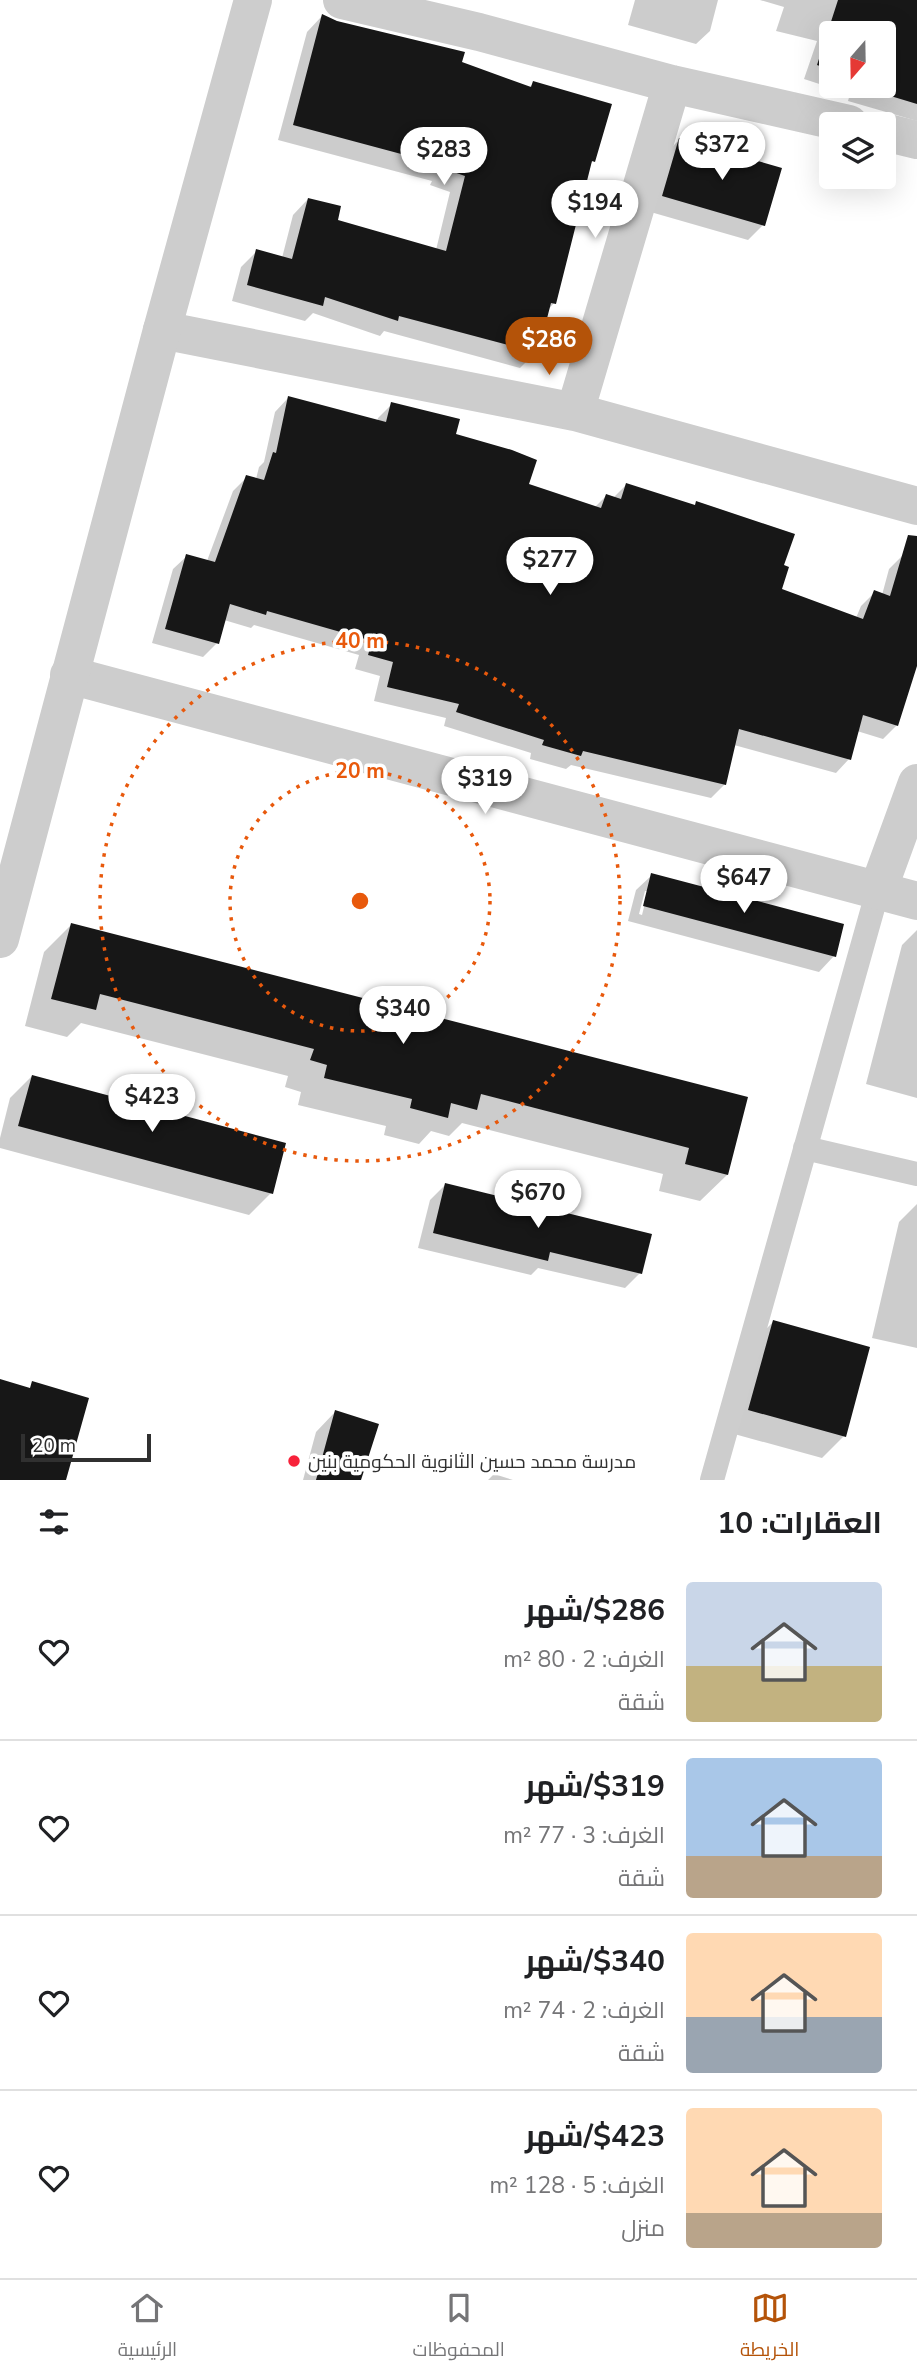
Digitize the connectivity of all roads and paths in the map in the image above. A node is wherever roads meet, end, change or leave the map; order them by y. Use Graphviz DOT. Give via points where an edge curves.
graph roads {
  1 [pos="253,0"];
  2 [pos="342,0"];
  3 [pos="672,84"];
  4 [pos="819,117"];
  5 [pos="896,135"];
  6 [pos="917,140"];
  7 [pos="162,330"];
  8 [pos="575,412"];
  9 [pos="917,506"];
  10 [pos="69,675"];
  11 [pos="917,783"];
  12 [pos="878,890"];
  13 [pos="917,901"];
  14 [pos="0,939"];
  15 [pos="805,1148"];
  16 [pos="917,1174"];
  17 [pos="712,1480"];
  1 -- 7 [label="street"];
  2 -- 3 [label="street"];
  3 -- 4 [label="street"];
  3 -- 8 [label="street"];
  5 -- 6 [label="street"];
  7 -- 8 [label="street"];
  7 -- 10 [label="street"];
  8 -- 9 [label="street"];
  10 -- 12 [label="street"];
  10 -- 14 [label="street"];
  11 -- 12 [label="street"];
  12 -- 13 [label="street"];
  12 -- 15 [label="lane"];
  15 -- 16 [label="lane"];
  15 -- 17 [label="lane"];
}
